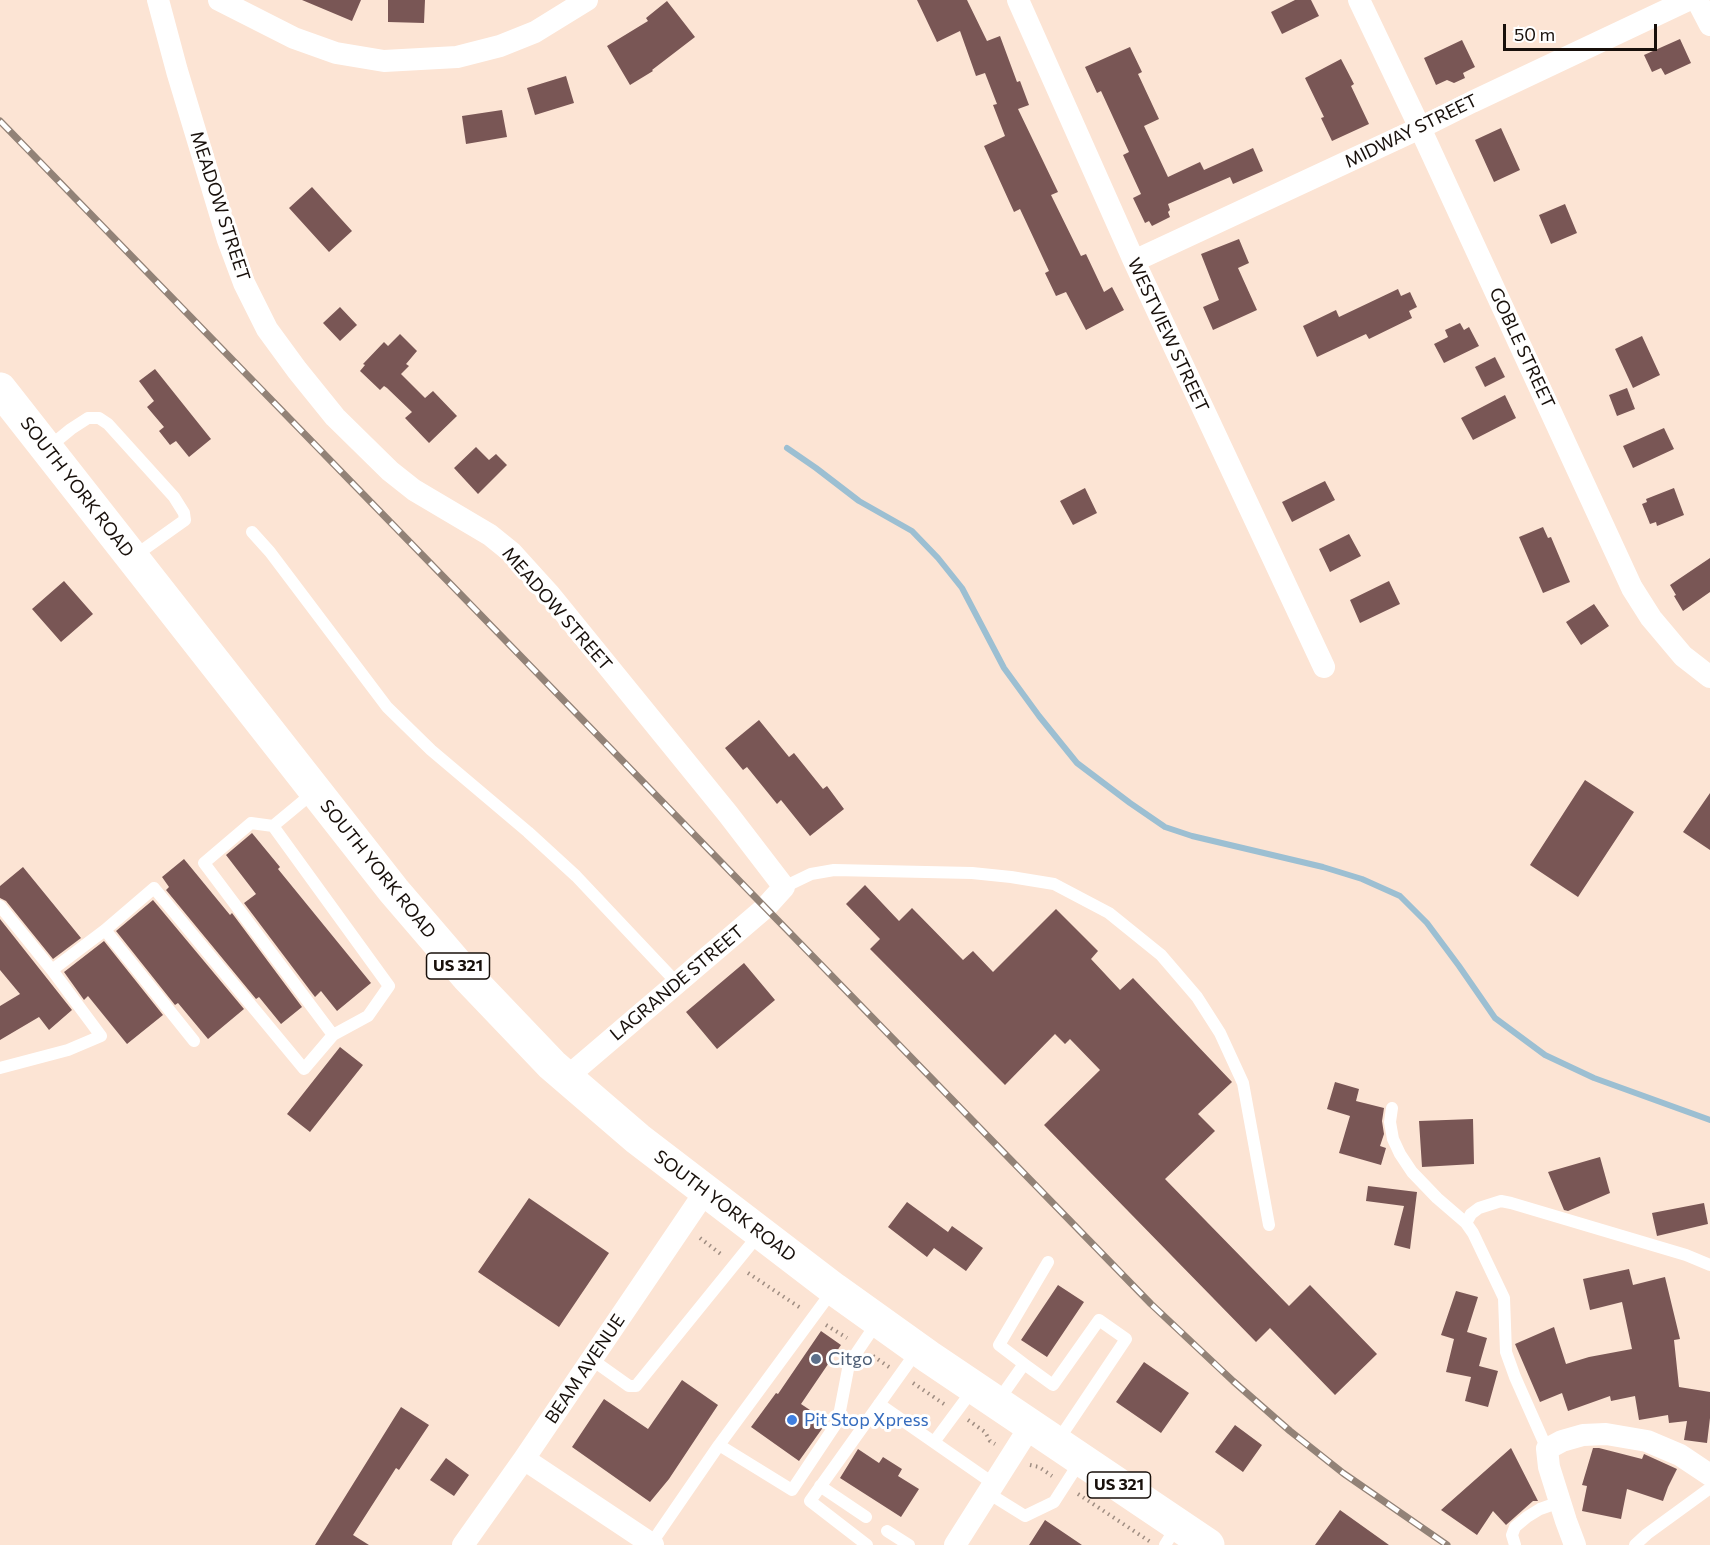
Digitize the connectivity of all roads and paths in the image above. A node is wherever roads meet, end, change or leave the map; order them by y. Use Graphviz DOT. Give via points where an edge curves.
graph roads {
  1 [pos="158,0"];
  2 [pos="219,0"];
  3 [pos="1018,0"];
  4 [pos="1359,0"];
  5 [pos="1688,0"];
  6 [pos="1697,0"];
  7 [pos="573,4"];
  8 [pos="1710,25"];
  9 [pos="1420,128"];
  10 [pos="1134,261"];
  11 [pos="3,398"];
  12 [pos="47,449"];
  13 [pos="252,532"];
  14 [pos="132,558"];
  15 [pos="1324,668"];
  16 [pos="1710,677"];
  17 [pos="315,791"];
  18 [pos="273,826"];
  19 [pos="784,886"];
  20 [pos="0,906"];
  21 [pos="105,930"];
  22 [pos="52,970"];
  23 [pos="677,983"];
  24 [pos="333,1035"];
  25 [pos="194,1041"];
  26 [pos="0,1068"];
  27 [pos="567,1077"];
  28 [pos="1392,1108"];
  29 [pos="705,1192"];
  30 [pos="1466,1223"];
  31 [pos="1269,1225"];
  32 [pos="760,1233"];
  33 [pos="1048,1262"];
  34 [pos="1710,1265"];
  35 [pos="834,1289"];
  36 [pos="879,1321"];
  37 [pos="918,1349"];
  38 [pos="591,1359"];
  39 [pos="1024,1364"];
  40 [pos="986,1395"];
  41 [pos="879,1404"];
  42 [pos="934,1442"];
  43 [pos="1056,1442"];
  44 [pos="719,1445"];
  45 [pos="1547,1449"];
  46 [pos="524,1459"];
  47 [pos="1710,1475"];
  48 [pos="820,1486"];
  49 [pos="991,1488"];
  50 [pos="1710,1488"];
  51 [pos="1560,1502"];
  52 [pos="866,1517"];
  53 [pos="887,1531"];
  54 [pos="1172,1535"];
  55 [pos="652,1544"];
  56 [pos="905,1544"];
  57 [pos="464,1545"];
  58 [pos="867,1545"];
  59 [pos="955,1545"];
  60 [pos="1208,1545"];
  61 [pos="1515,1545"];
  62 [pos="1575,1545"];
  63 [pos="1635,1545"];
  1 -- 19 [label="street, MEADOW STREET" via="228,240 267,329 335,417 390,471 511,552"];
  2 -- 7 [label="street" via="294,38 336,53 384,61 457,57 500,46 535,32"];
  3 -- 10 [label="street, WESTVIEW STREET"];
  4 -- 9 [label="street, GOBLE STREET"];
  5 -- 9 [label="street, MIDWAY STREET"];
  6 -- 8 [label="street"];
  9 -- 10 [label="street, MIDWAY STREET"];
  9 -- 16 [label="street, GOBLE STREET" via="1632,588 1683,656"];
  10 -- 15 [label="street, WESTVIEW STREET"];
  11 -- 12 [label="main road, SOUTH YORK ROAD / US 321"];
  12 -- 14 [label="main road, SOUTH YORK ROAD / US 321"];
  12 -- 14 [label="lane" via="88,418 99,418 174,497 185,520"];
  13 -- 23 [label="lane" via="387,707 576,876"];
  14 -- 17 [label="main road, SOUTH YORK ROAD / US 321"];
  17 -- 18 [label="lane"];
  17 -- 27 [label="main road, SOUTH YORK ROAD / US 321" via="467,976"];
  18 -- 24 [label="lane" via="389,986 368,1017"];
  18 -- 24 [label="lane" via="251,823 204,863"];
  19 -- 23 [label="street, LAGRANDE STREET" via="765,908"];
  19 -- 31 [label="lane" via="811,874 834,870 972,873 1054,884 1109,913 1161,955 1197,997 1224,1040 1244,1083"];
  20 -- 22 [label="lane"];
  21 -- 22 [label="lane"];
  21 -- 24 [label="lane" via="154,888 304,1069"];
  21 -- 25 [label="lane"];
  22 -- 26 [label="lane" via="101,1036 68,1050"];
  23 -- 27 [label="street, LAGRANDE STREET"];
  27 -- 29 [label="main road, SOUTH YORK ROAD / US 321"];
  28 -- 30 [label="lane" via="1390,1122 1400,1154 1412,1172"];
  29 -- 32 [label="main road, SOUTH YORK ROAD / US 321"];
  29 -- 38 [label="street, BEAM AVENUE"];
  30 -- 34 [label="lane" via="1479,1208 1511,1203"];
  30 -- 45 [label="lane" via="1504,1298 1506,1352"];
  32 -- 35 [label="main road, SOUTH YORK ROAD / US 321"];
  32 -- 38 [label="lane" via="636,1386 629,1386"];
  33 -- 39 [label="lane" via="999,1345"];
  35 -- 36 [label="main road, SOUTH YORK ROAD / US 321"];
  35 -- 44 [label="lane"];
  36 -- 37 [label="main road, SOUTH YORK ROAD / US 321"];
  36 -- 44 [label="lane" via="849,1364 838,1421 792,1490"];
  37 -- 40 [label="main road, SOUTH YORK ROAD / US 321"];
  37 -- 41 [label="lane"];
  38 -- 46 [label="street, BEAM AVENUE"];
  39 -- 40 [label="lane"];
  39 -- 43 [label="lane" via="1053,1385 1099,1320 1126,1339"];
  40 -- 42 [label="lane"];
  40 -- 43 [label="main road, SOUTH YORK ROAD / US 321"];
  41 -- 42 [label="lane"];
  41 -- 48 [label="lane"];
  42 -- 49 [label="lane"];
  43 -- 49 [label="street"];
  43 -- 49 [label="lane" via="1054,1502 1025,1516"];
  43 -- 54 [label="main road, US 321"];
  44 -- 55 [label="lane"];
  45 -- 47 [label="street" via="1583,1435 1606,1434 1647,1441 1680,1455"];
  45 -- 51 [label="street"];
  46 -- 55 [label="street"];
  46 -- 57 [label="street, BEAM AVENUE"];
  48 -- 52 [label="lane"];
  48 -- 58 [label="lane" via="810,1501"];
  49 -- 59 [label="street"];
  50 -- 63 [label="lane"];
  51 -- 61 [label="lane" via="1540,1509 1515,1527"];
  51 -- 62 [label="street"];
  53 -- 56 [label="lane"];
  54 -- 60 [label="main road, US 321"];
}
